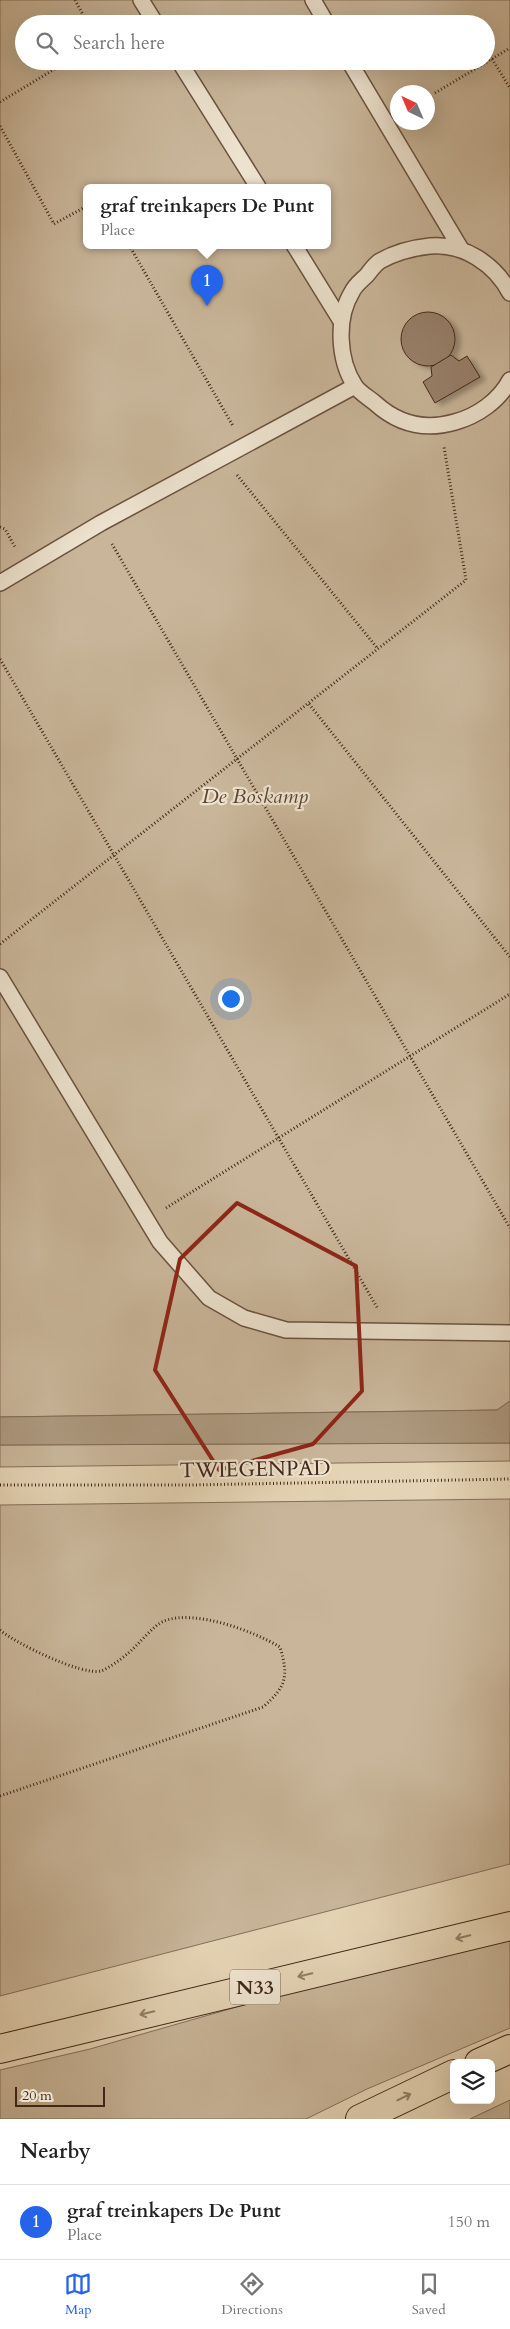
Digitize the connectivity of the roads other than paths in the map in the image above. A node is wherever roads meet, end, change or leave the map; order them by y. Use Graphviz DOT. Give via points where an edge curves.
graph roads {
  1 [pos="141,0"];
  2 [pos="313,0"];
  3 [pos="150,15"];
  4 [pos="322,15"];
  5 [pos="185,70"];
  6 [pos="354,70"];
  7 [pos="256,184"];
  8 [pos="296,249"];
  9 [pos="461,249"];
  10 [pos="510,293"];
  11 [pos="341,321"];
  12 [pos="510,380"];
  13 [pos="355,386"];
  14 [pos="0,583"];
  15 [pos="0,977"];
  16 [pos="510,1333"];
  17 [pos="510,1926"];
  18 [pos="0,2049"];
  19 [pos="510,2049"];
  20 [pos="488,2059"];
  21 [pos="450,2076"];
  22 [pos="360,2119"];
  1 -- 3 [label="lane"];
  2 -- 4 [label="lane"];
  5 -- 7 [label="lane"];
  6 -- 9 [label="lane"];
  8 -- 11 [label="lane"];
  9 -- 10 [label="lane" via="483,261"];
  9 -- 11 [label="lane" via="438,245 406,248 378,262 352,292"];
  11 -- 13 [label="lane" via="343,357"];
  12 -- 13 [label="lane" via="488,406 470,417 440,426 420,426 390,417"];
  13 -- 14 [label="lane" via="101,524"];
  15 -- 16 [label="lane" via="160,1242 209,1298 244,1318 286,1330"];
  17 -- 18 [label="highway, N33, one-way"];
  19 -- 20 [label="highway"];
  22 -- 21 [label="highway, one-way"];
}
